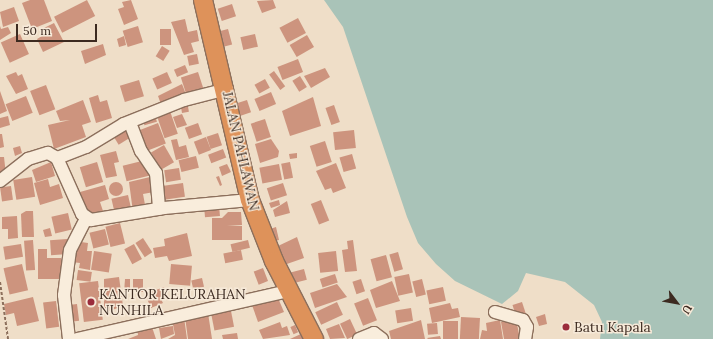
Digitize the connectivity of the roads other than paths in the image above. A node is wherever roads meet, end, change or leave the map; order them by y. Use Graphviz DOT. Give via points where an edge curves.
graph roads {
  1 [pos="203,0"];
  2 [pos="227,89"];
  3 [pos="132,128"];
  4 [pos="57,158"];
  5 [pos="0,181"];
  6 [pos="250,200"];
  7 [pos="159,209"];
  8 [pos="86,218"];
  9 [pos="288,291"];
  10 [pos="495,312"];
  11 [pos="113,335"];
  12 [pos="69,339"];
  13 [pos="78,339"];
  14 [pos="314,339"];
  15 [pos="359,339"];
  16 [pos="382,339"];
  17 [pos="525,339"];
  1 -- 2 [label="highway, JALAN PAHLAWAN"];
  2 -- 4 [label="street" via="184,100 124,124 86,147"];
  2 -- 6 [label="highway, JALAN PAHLAWAN"];
  3 -- 7 [label="street" via="141,151 156,173"];
  4 -- 5 [label="street" via="48,153 28,159"];
  4 -- 8 [label="street"];
  6 -- 7 [label="street"];
  6 -- 9 [label="highway, JALAN PAHLAWAN"];
  7 -- 8 [label="street" via="100,220"];
  8 -- 12 [label="street" via="70,250 64,295"];
  9 -- 11 [label="street"];
  9 -- 14 [label="highway, JALAN PAHLAWAN"];
  10 -- 17 [label="street" via="523,320 528,327"];
  11 -- 13 [label="street"];
  15 -- 16 [label="street" via="374,333"];
}
